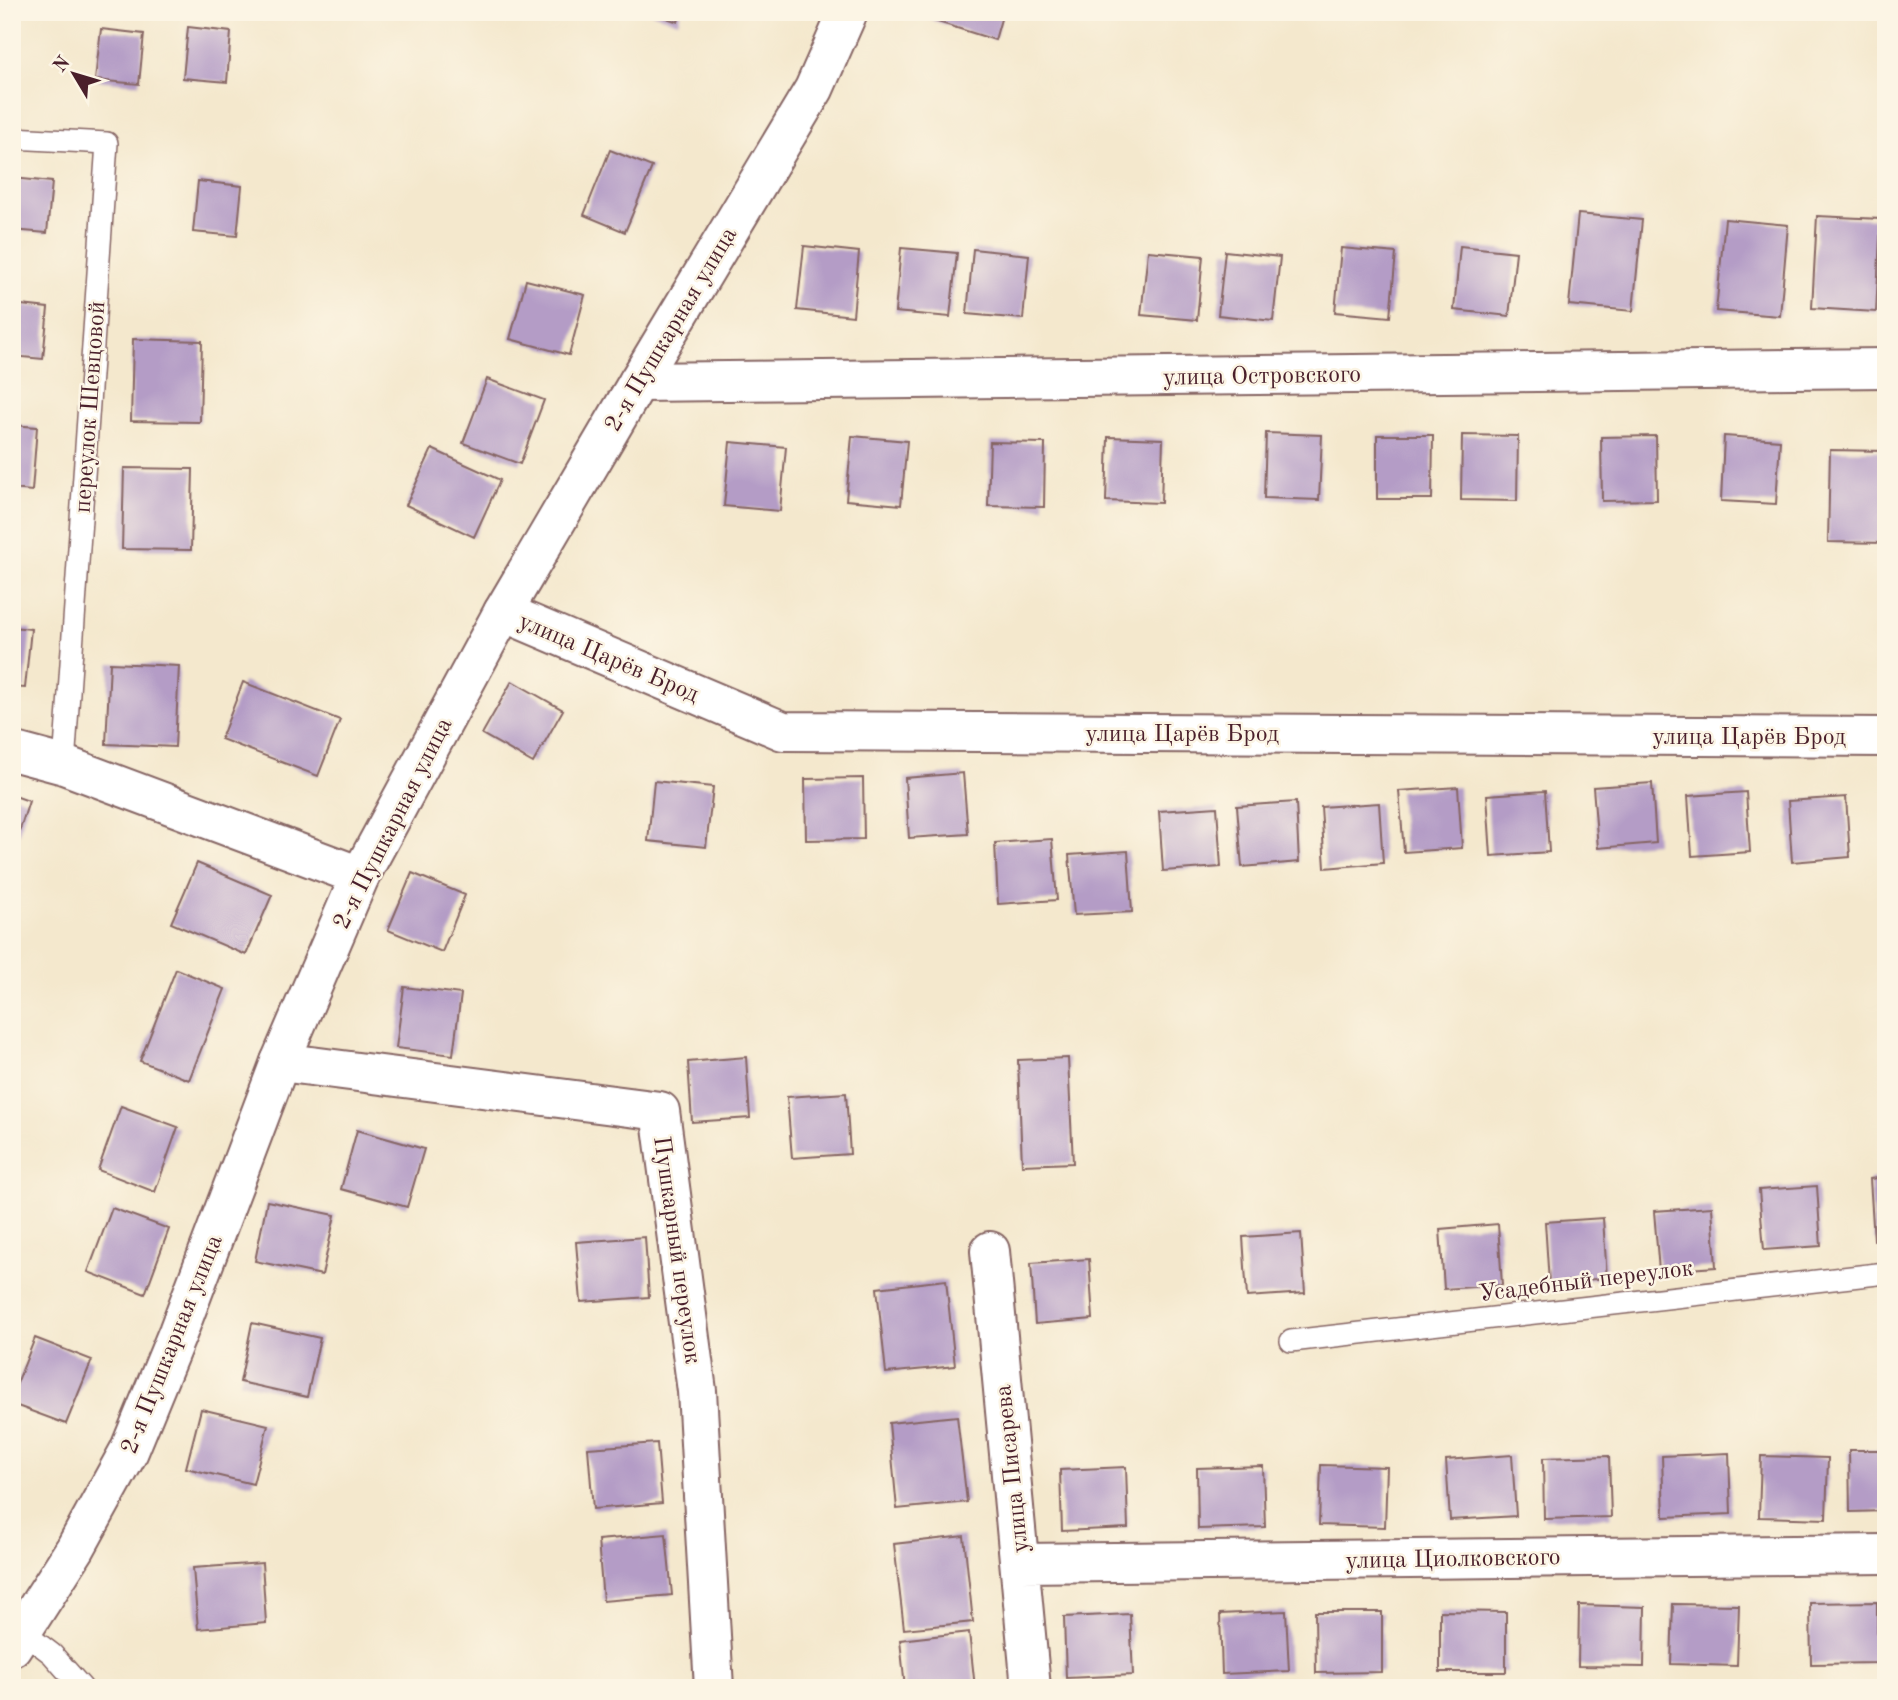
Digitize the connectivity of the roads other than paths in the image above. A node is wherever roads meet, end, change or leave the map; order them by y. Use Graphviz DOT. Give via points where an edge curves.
graph roads {
  1 [pos="848,12"];
  2 [pos="12,138"];
  3 [pos="1886,369"];
  4 [pos="638,382"];
  5 [pos="503,612"];
  6 [pos="1886,737"];
  7 [pos="12,751"];
  8 [pos="64,765"];
  9 [pos="359,876"];
  10 [pos="280,1062"];
  11 [pos="990,1251"];
  12 [pos="1886,1273"];
  13 [pos="1291,1340"];
  14 [pos="1886,1554"];
  15 [pos="1021,1563"];
  16 [pos="18,1639"];
  17 [pos="74,1684"];
  18 [pos="714,1688"];
  19 [pos="1031,1688"];
  1 -- 4 [label="street, 2-я Пушкарная улица" via="814,89"];
  2 -- 8 [label="lane, переулок Шевцовой" via="107,143"];
  3 -- 4 [label="street, улица Островского"];
  4 -- 5 [label="street, 2-я Пушкарная улица"];
  5 -- 6 [label="street, улица Царёв Брод" via="783,731"];
  5 -- 9 [label="street, 2-я Пушкарная улица"];
  7 -- 8 [label="street"];
  8 -- 9 [label="street"];
  9 -- 10 [label="street, 2-я Пушкарная улица"];
  10 -- 16 [label="street, 2-я Пушкарная улица" via="129,1451"];
  10 -- 18 [label="street, Пушкарный переулок" via="660,1111 697,1391"];
  11 -- 15 [label="street, улица Писарева"];
  12 -- 13 [label="lane, Усадебный переулок"];
  14 -- 15 [label="street, улица Циолковского"];
  15 -- 19 [label="street, улица Писарева"];
  16 -- 17 [label="lane, 2-я Пушкарная улица" via="52,1654"];
}
